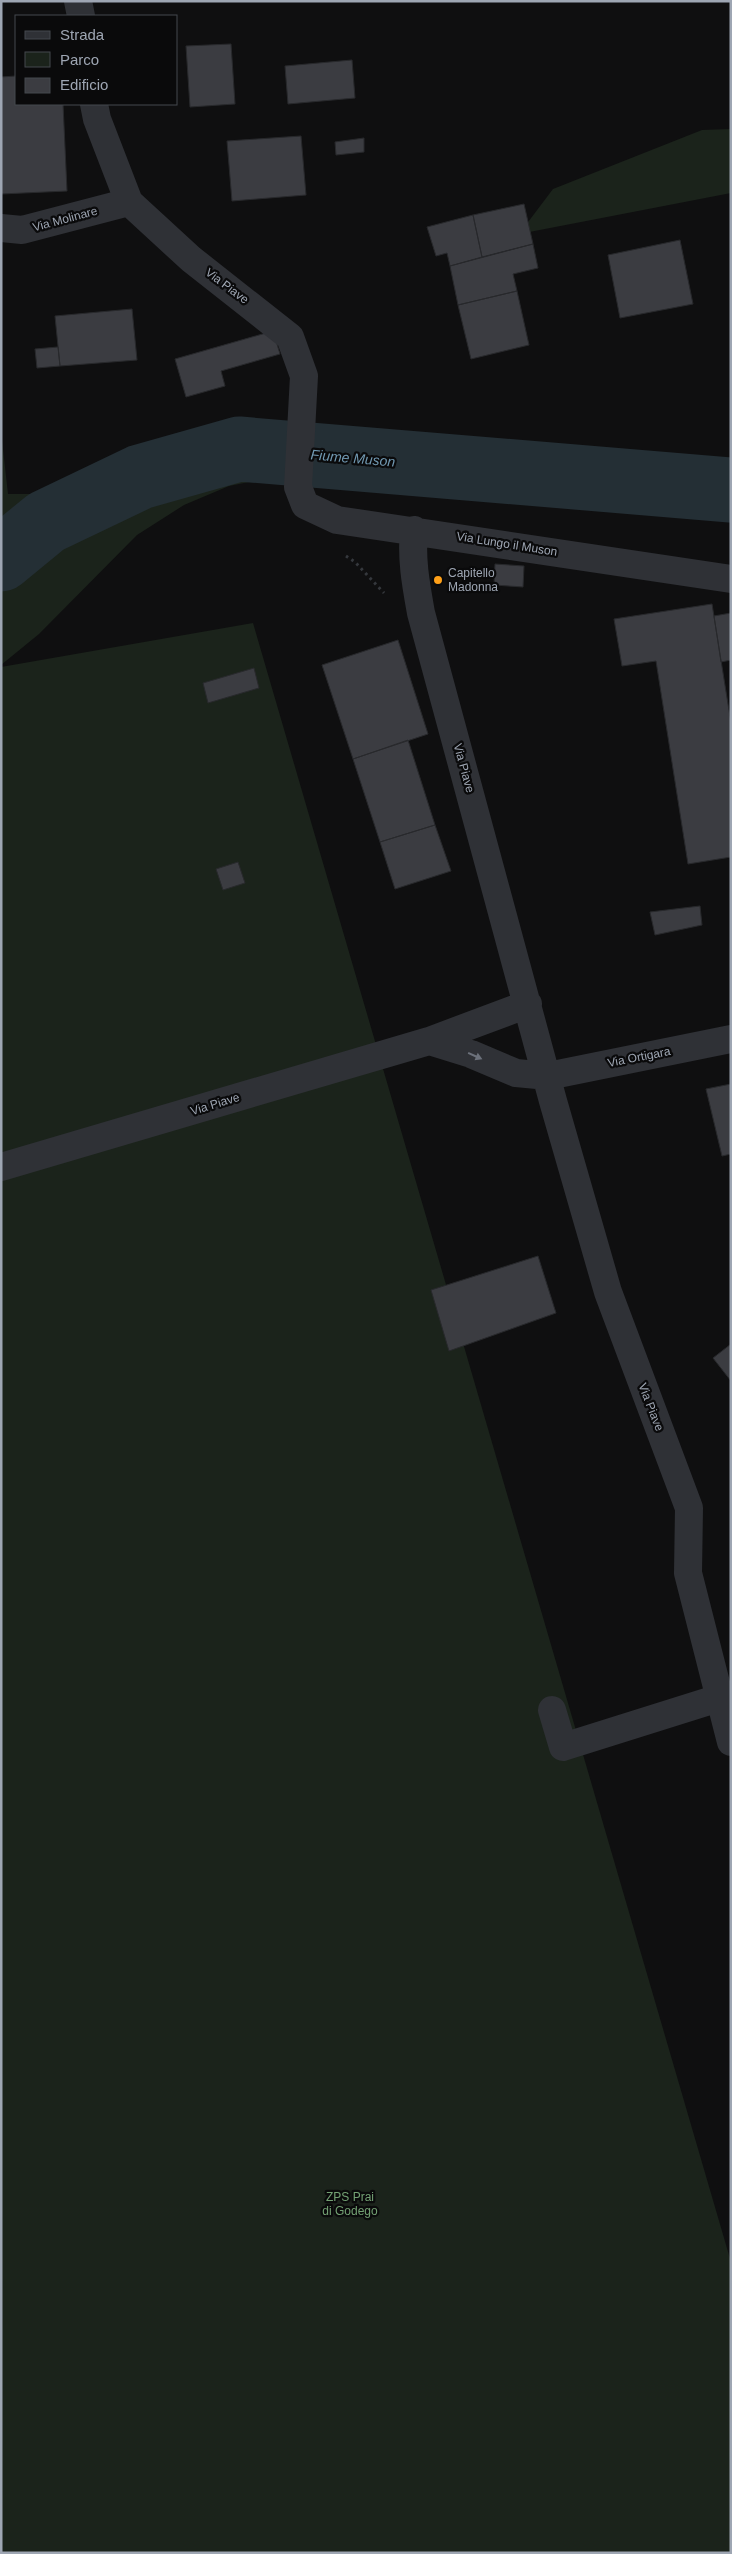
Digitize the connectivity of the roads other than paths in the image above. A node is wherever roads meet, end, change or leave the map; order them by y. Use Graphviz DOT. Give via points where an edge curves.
graph roads {
  1 [pos="78,1"];
  2 [pos="81,15"];
  3 [pos="94,105"];
  4 [pos="128,202"];
  5 [pos="1,228"];
  6 [pos="298,487"];
  7 [pos="414,530"];
  8 [pos="731,579"];
  9 [pos="528,1004"];
  10 [pos="731,1039"];
  11 [pos="424,1042"];
  12 [pos="548,1076"];
  13 [pos="1,1167"];
  14 [pos="719,1698"];
  15 [pos="552,1710"];
  16 [pos="731,1742"];
  1 -- 2 [label="street"];
  3 -- 4 [label="street, Via Piave"];
  4 -- 5 [label="street, Via Molinare" via="22,230"];
  4 -- 6 [label="street, Via Piave" via="191,259 290,337 304,376"];
  6 -- 7 [label="street, Via Lungo il Muson" via="305,505 337,520"];
  7 -- 8 [label="street, Via Lungo il Muson"];
  7 -- 9 [label="street, Via Piave" via="412,549 421,613"];
  9 -- 11 [label="street, Via Piave"];
  9 -- 12 [label="street, Via Piave"];
  10 -- 12 [label="street, Via Ortigara"];
  11 -- 12 [label="street, one-way" via="471,1054 516,1073"];
  11 -- 13 [label="street, Via Piave"];
  12 -- 14 [label="street, Via Piave" via="608,1292 689,1508 688,1573"];
  14 -- 15 [label="street" via="563,1746"];
  14 -- 16 [label="street, Via Piave"];
}
